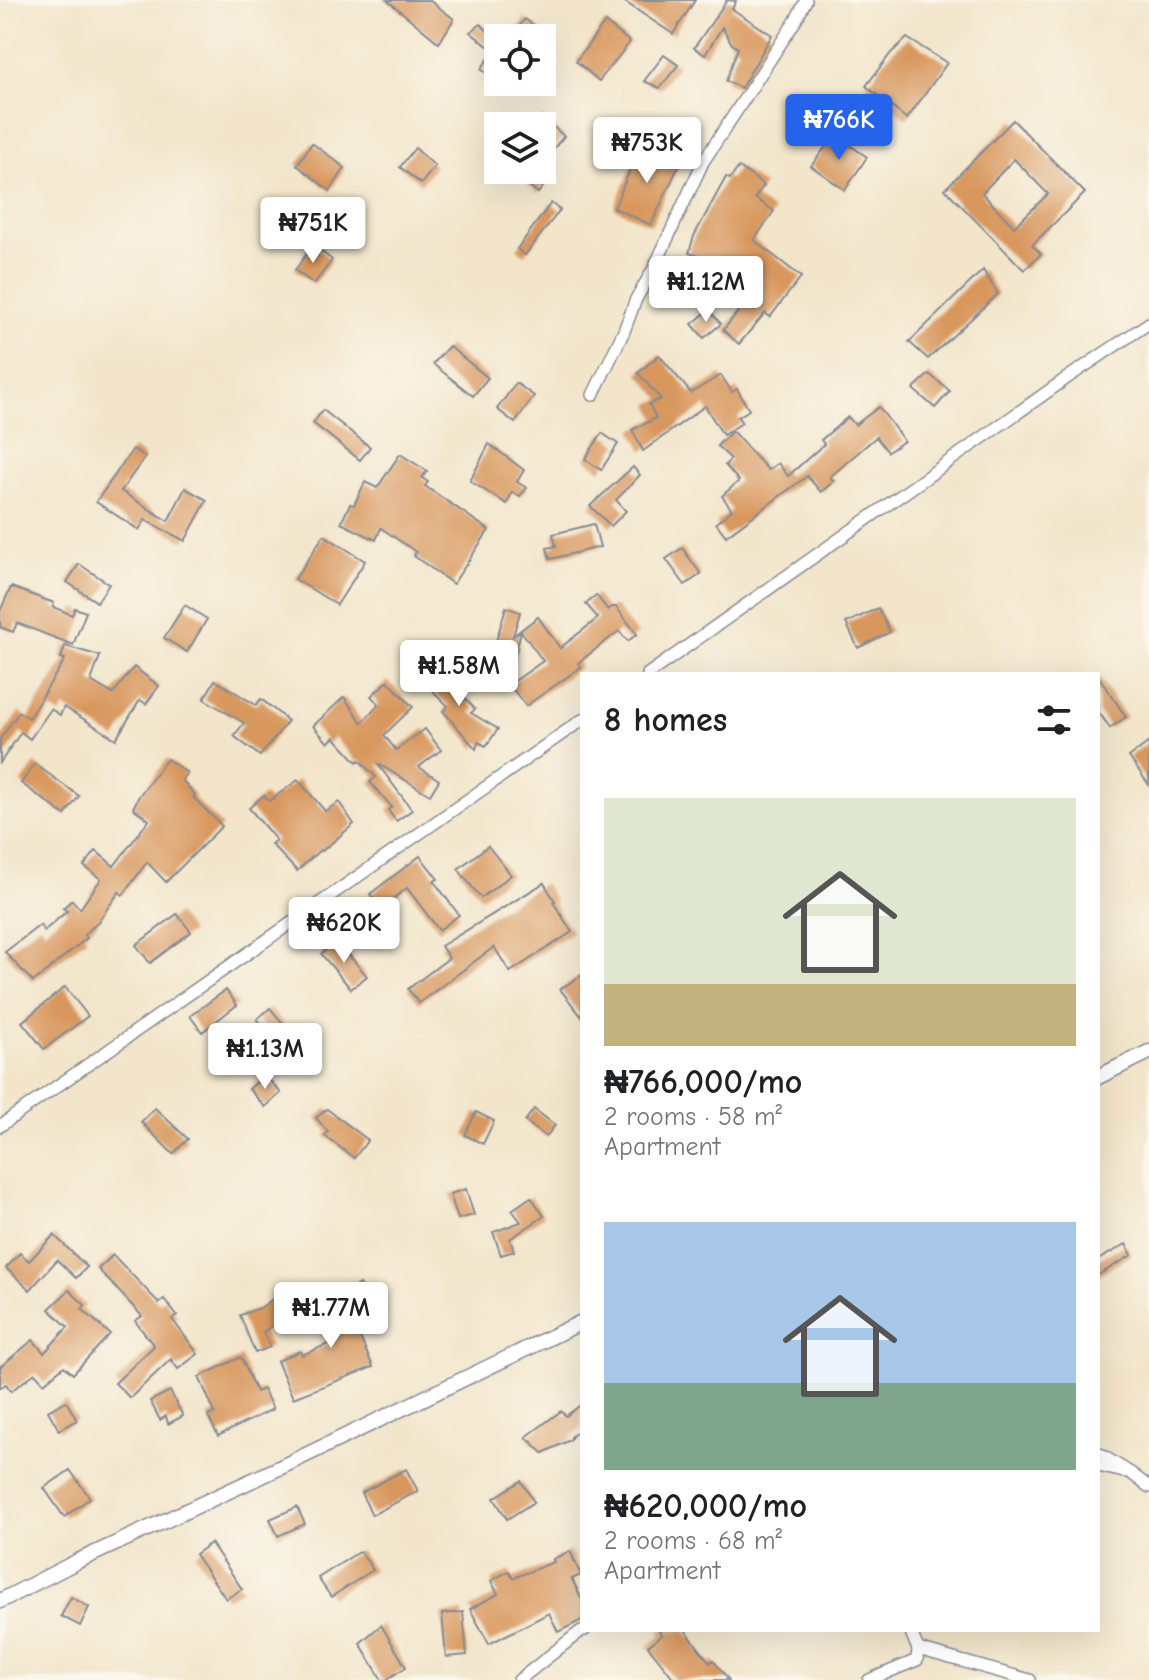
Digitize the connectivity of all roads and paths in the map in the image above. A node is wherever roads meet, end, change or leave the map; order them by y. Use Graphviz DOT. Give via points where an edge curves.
graph roads {
  1 [pos="806,0"];
  2 [pos="1149,323"];
  3 [pos="593,395"];
  4 [pos="651,672"];
  5 [pos="580,721"];
  6 [pos="1149,1052"];
  7 [pos="1100,1076"];
  8 [pos="0,1126"];
  9 [pos="580,1323"];
  10 [pos="1100,1454"];
  11 [pos="1100,1466"];
  12 [pos="1132,1474"];
  13 [pos="1149,1487"];
  14 [pos="0,1601"];
  15 [pos="580,1632"];
  16 [pos="911,1632"];
  17 [pos="918,1649"];
  18 [pos="519,1680"];
  19 [pos="869,1680"];
  20 [pos="1030,1680"];
  1 -- 3 [label="street" via="703,162"];
  2 -- 4 [label="street"];
  5 -- 8 [label="street"];
  6 -- 7 [label="street"];
  9 -- 14 [label="street"];
  10 -- 12 [label="street"];
  11 -- 12 [label="street"];
  12 -- 13 [label="street"];
  15 -- 18 [label="street"];
  16 -- 17 [label="street"];
  17 -- 19 [label="street" via="917,1660"];
  17 -- 20 [label="street"];
}
